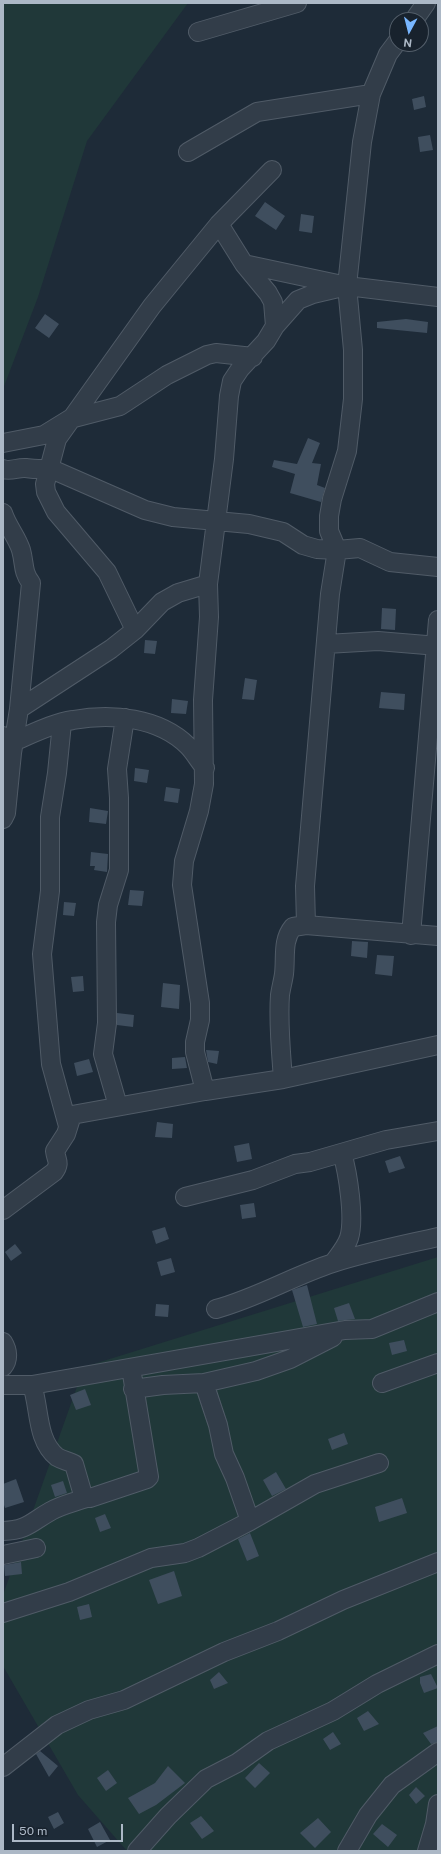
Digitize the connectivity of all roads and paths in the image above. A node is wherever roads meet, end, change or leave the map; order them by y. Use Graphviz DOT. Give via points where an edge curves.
graph roads {
  1 [pos="297,3"];
  2 [pos="426,3"];
  3 [pos="420,12"];
  4 [pos="198,32"];
  5 [pos="390,52"];
  6 [pos="371,94"];
  7 [pos="188,152"];
  8 [pos="272,170"];
  9 [pos="219,224"];
  10 [pos="244,264"];
  11 [pos="347,286"];
  12 [pos="438,297"];
  13 [pos="275,326"];
  14 [pos="252,357"];
  15 [pos="70,419"];
  16 [pos="3,443"];
  17 [pos="48,468"];
  18 [pos="3,469"];
  19 [pos="3,513"];
  20 [pos="217,521"];
  21 [pos="337,550"];
  22 [pos="438,567"];
  23 [pos="208,584"];
  24 [pos="438,620"];
  25 [pos="135,630"];
  26 [pos="326,644"];
  27 [pos="437,646"];
  28 [pos="20,709"];
  29 [pos="125,718"];
  30 [pos="62,723"];
  31 [pos="9,739"];
  32 [pos="204,768"];
  33 [pos="3,819"];
  34 [pos="306,925"];
  35 [pos="411,935"];
  36 [pos="438,936"];
  37 [pos="438,1045"];
  38 [pos="283,1079"];
  39 [pos="205,1091"];
  40 [pos="118,1106"];
  41 [pos="68,1126"];
  42 [pos="438,1131"];
  43 [pos="342,1153"];
  44 [pos="185,1196"];
  45 [pos="5,1204"];
  46 [pos="438,1237"];
  47 [pos="334,1262"];
  48 [pos="438,1302"];
  49 [pos="216,1309"];
  50 [pos="345,1330"];
  51 [pos="3,1342"];
  52 [pos="438,1363"];
  53 [pos="3,1367"];
  54 [pos="131,1368"];
  55 [pos="204,1383"];
  56 [pos="382,1383"];
  57 [pos="3,1385"];
  58 [pos="32,1385"];
  59 [pos="133,1389"];
  60 [pos="379,1463"];
  61 [pos="86,1498"];
  62 [pos="250,1521"];
  63 [pos="3,1531"];
  64 [pos="36,1548"];
  65 [pos="3,1555"];
  66 [pos="438,1562"];
  67 [pos="3,1613"];
  68 [pos="438,1654"];
  69 [pos="438,1752"];
  70 [pos="3,1767"];
  71 [pos="438,1804"];
  72 [pos="138,1851"];
  73 [pos="347,1851"];
  74 [pos="427,1851"];
  1 -- 4 [label="street"];
  2 -- 3 [label="street"];
  5 -- 6 [label="street"];
  6 -- 7 [label="street" via="257,112"];
  6 -- 11 [label="street" via="362,142"];
  8 -- 9 [label="street"];
  9 -- 10 [label="street"];
  9 -- 15 [label="street" via="152,306"];
  10 -- 11 [label="street"];
  10 -- 13 [label="street" via="273,302"];
  11 -- 12 [label="street"];
  11 -- 13 [label="street" via="298,300"];
  11 -- 21 [label="street" via="354,350 353,399 347,451 329,516 330,531"];
  13 -- 14 [label="street"];
  14 -- 15 [label="street" via="216,353 207,355 167,375 120,406"];
  14 -- 20 [label="street" via="240,369 232,381 230,390"];
  15 -- 16 [label="street" via="44,435"];
  15 -- 17 [label="street" via="56,439"];
  17 -- 18 [label="street"];
  17 -- 20 [label="street" via="145,510 173,517"];
  17 -- 25 [label="street" via="45,484 50,502 107,572"];
  19 -- 28 [label="street" via="20,547 25,575 31,583"];
  20 -- 21 [label="street" via="267,528 283,532 303,545"];
  20 -- 23 [label="street"];
  21 -- 22 [label="street" via="360,548 390,562"];
  21 -- 26 [label="street"];
  23 -- 25 [label="street" via="178,593 162,602"];
  23 -- 32 [label="street" via="209,611 203,700"];
  24 -- 27 [label="street"];
  25 -- 28 [label="street" via="105,654"];
  26 -- 27 [label="street" via="378,641"];
  26 -- 34 [label="street" via="305,886"];
  27 -- 35 [label="street"];
  28 -- 31 [label="street"];
  29 -- 30 [label="street" via="103,717"];
  29 -- 32 [label="street" via="157,725 175,736 188,746"];
  29 -- 40 [label="street" via="117,768 120,870 108,905 106,922 107,1023 103,1054"];
  30 -- 31 [label="street"];
  30 -- 41 [label="street" via="58,773 50,817 50,891 42,954 51,1064"];
  31 -- 33 [label="street" via="12,753 6,813"];
  32 -- 39 [label="street" via="199,811 184,861 182,885 200,1003 195,1052"];
  34 -- 35 [label="street"];
  34 -- 38 [label="street" via="293,927 287,934 285,943 280,995"];
  35 -- 36 [label="street"];
  37 -- 38 [label="street"];
  38 -- 39 [label="street"];
  39 -- 40 [label="street"];
  40 -- 41 [label="street" via="72,1115"];
  41 -- 45 [label="street" via="55,1151 59,1162 54,1172"];
  42 -- 43 [label="street" via="386,1140"];
  43 -- 44 [label="street" via="295,1164 253,1180"];
  43 -- 47 [label="street" via="347,1169 352,1217 348,1240"];
  46 -- 47 [label="street"];
  47 -- 49 [label="street" via="236,1304"];
  48 -- 50 [label="street" via="372,1330"];
  50 -- 54 [label="street"];
  50 -- 55 [label="street" via="290,1359 256,1371"];
  51 -- 53 [label="street" via="8,1354"];
  52 -- 56 [label="street"];
  54 -- 58 [label="street"];
  54 -- 59 [label="street"];
  55 -- 59 [label="street"];
  55 -- 62 [label="street" via="218,1425 224,1454"];
  57 -- 58 [label="street"];
  58 -- 61 [label="street" via="37,1398 44,1439 51,1452 74,1464"];
  59 -- 61 [label="street" via="149,1477 147,1480"];
  60 -- 62 [label="street" via="315,1484"];
  61 -- 63 [label="street" via="52,1510 26,1527"];
  62 -- 67 [label="street" via="185,1553 151,1558 69,1592"];
  64 -- 65 [label="street"];
  66 -- 70 [label="street" via="224,1652 124,1700 89,1710 57,1725 19,1752"];
  68 -- 72 [label="street" via="377,1684 333,1711 268,1741 237,1763 206,1779 168,1816"];
  69 -- 73 [label="street" via="392,1785 368,1815"];
  71 -- 74 [label="street"];
}
